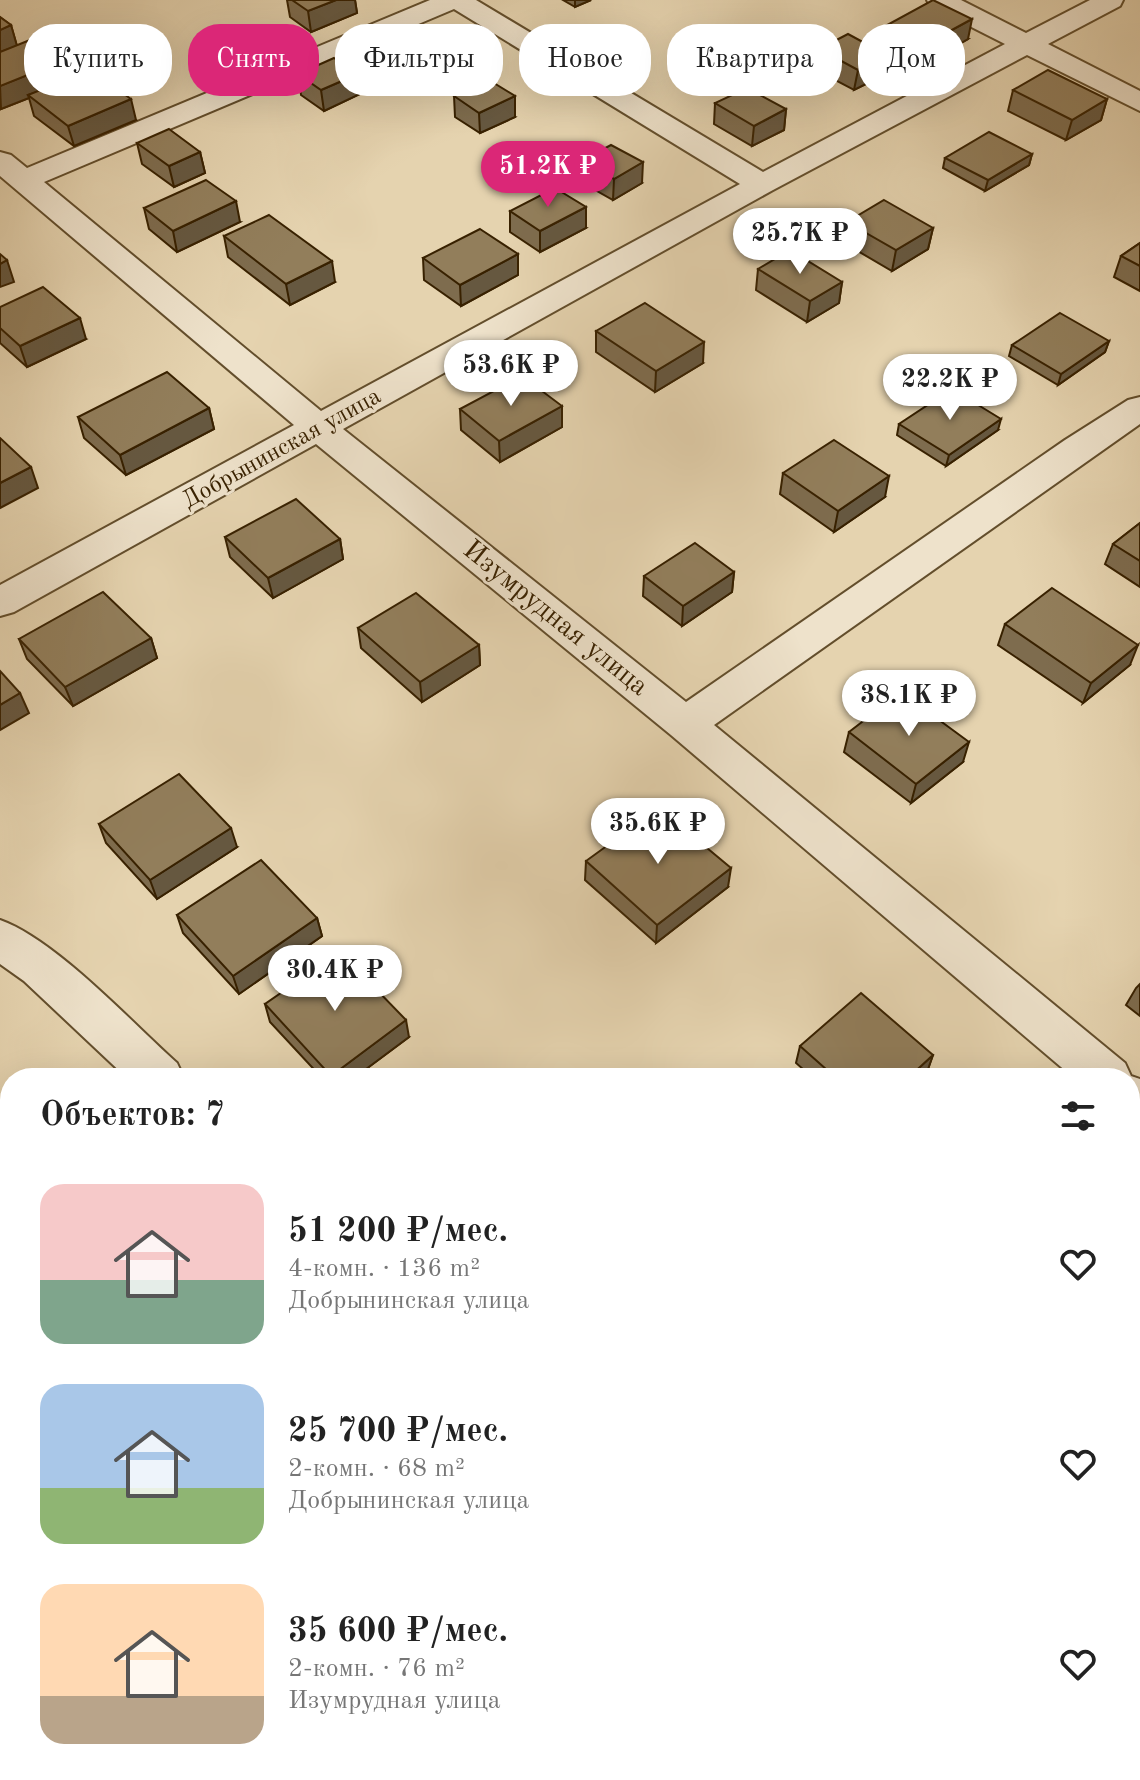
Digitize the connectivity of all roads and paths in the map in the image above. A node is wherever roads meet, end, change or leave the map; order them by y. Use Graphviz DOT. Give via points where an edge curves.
graph roads {
  1 [pos="455,0"];
  2 [pos="940,0"];
  3 [pos="1110,0"];
  4 [pos="1026,43"];
  5 [pos="1140,102"];
  6 [pos="12,171"];
  7 [pos="762,184"];
  8 [pos="1140,408"];
  9 [pos="321,429"];
  10 [pos="0,602"];
  11 [pos="685,724"];
  12 [pos="0,939"];
  13 [pos="149,1068"];
  14 [pos="1096,1068"];
  1 -- 6 [label="street"];
  1 -- 7 [label="street"];
  2 -- 4 [label="street"];
  3 -- 4 [label="street, Добрынинская улица"];
  4 -- 5 [label="street"];
  4 -- 7 [label="street, Добрынинская улица"];
  6 -- 9 [label="street, Изумрудная улица"];
  7 -- 9 [label="street, Добрынинская улица"];
  8 -- 11 [label="street"];
  9 -- 10 [label="street, Добрынинская улица"];
  9 -- 11 [label="street, Изумрудная улица"];
  11 -- 14 [label="street, Изумрудная улица"];
  12 -- 13 [label="street" via="40,967"];
}
